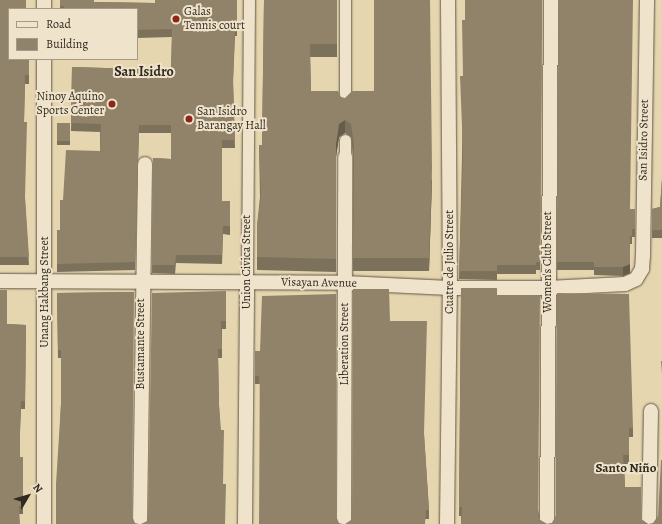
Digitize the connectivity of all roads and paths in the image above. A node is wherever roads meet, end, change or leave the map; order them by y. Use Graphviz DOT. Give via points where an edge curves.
graph roads {
  1 [pos="249,0"];
  2 [pos="345,0"];
  3 [pos="448,0"];
  4 [pos="551,0"];
  5 [pos="646,0"];
  6 [pos="44,60"];
  7 [pos="345,104"];
  8 [pos="345,140"];
  9 [pos="345,157"];
  10 [pos="145,164"];
  11 [pos="636,279"];
  12 [pos="0,281"];
  13 [pos="45,282"];
  14 [pos="142,282"];
  15 [pos="247,283"];
  16 [pos="345,283"];
  17 [pos="450,288"];
  18 [pos="548,288"];
  19 [pos="651,411"];
  20 [pos="44,524"];
  21 [pos="140,524"];
  22 [pos="245,524"];
  23 [pos="344,524"];
  24 [pos="447,524"];
  25 [pos="548,524"];
  26 [pos="649,524"];
  1 -- 15 [label="street, Union Civica Street"];
  2 -- 7 [label="street"];
  3 -- 17 [label="street, Cuatre de Julio Street"];
  4 -- 18 [label="street, Women's Club Street"];
  5 -- 11 [label="street, San Isidro Street" via="643,256 642,269"];
  6 -- 13 [label="street, Unang Hakbang Street"];
  8 -- 9 [label="street, Liberation Street"];
  9 -- 16 [label="street, Liberation Street"];
  10 -- 14 [label="street, Bustamante Street"];
  11 -- 18 [label="street, Visayan Avenue" via="625,284"];
  12 -- 13 [label="street, Visayan Avenue"];
  13 -- 14 [label="street, Visayan Avenue"];
  13 -- 20 [label="street, Unang Hakbang Street"];
  14 -- 15 [label="street, Visayan Avenue"];
  14 -- 21 [label="street, Bustamante Street"];
  15 -- 16 [label="street, Visayan Avenue"];
  15 -- 22 [label="street, Union Civica Street"];
  16 -- 17 [label="street, Visayan Avenue"];
  16 -- 23 [label="street, Liberation Street"];
  17 -- 18 [label="street, Visayan Avenue"];
  17 -- 24 [label="street, Cuatre de Julio Street"];
  18 -- 25 [label="street, Women's Club Street"];
  19 -- 26 [label="street"];
}
